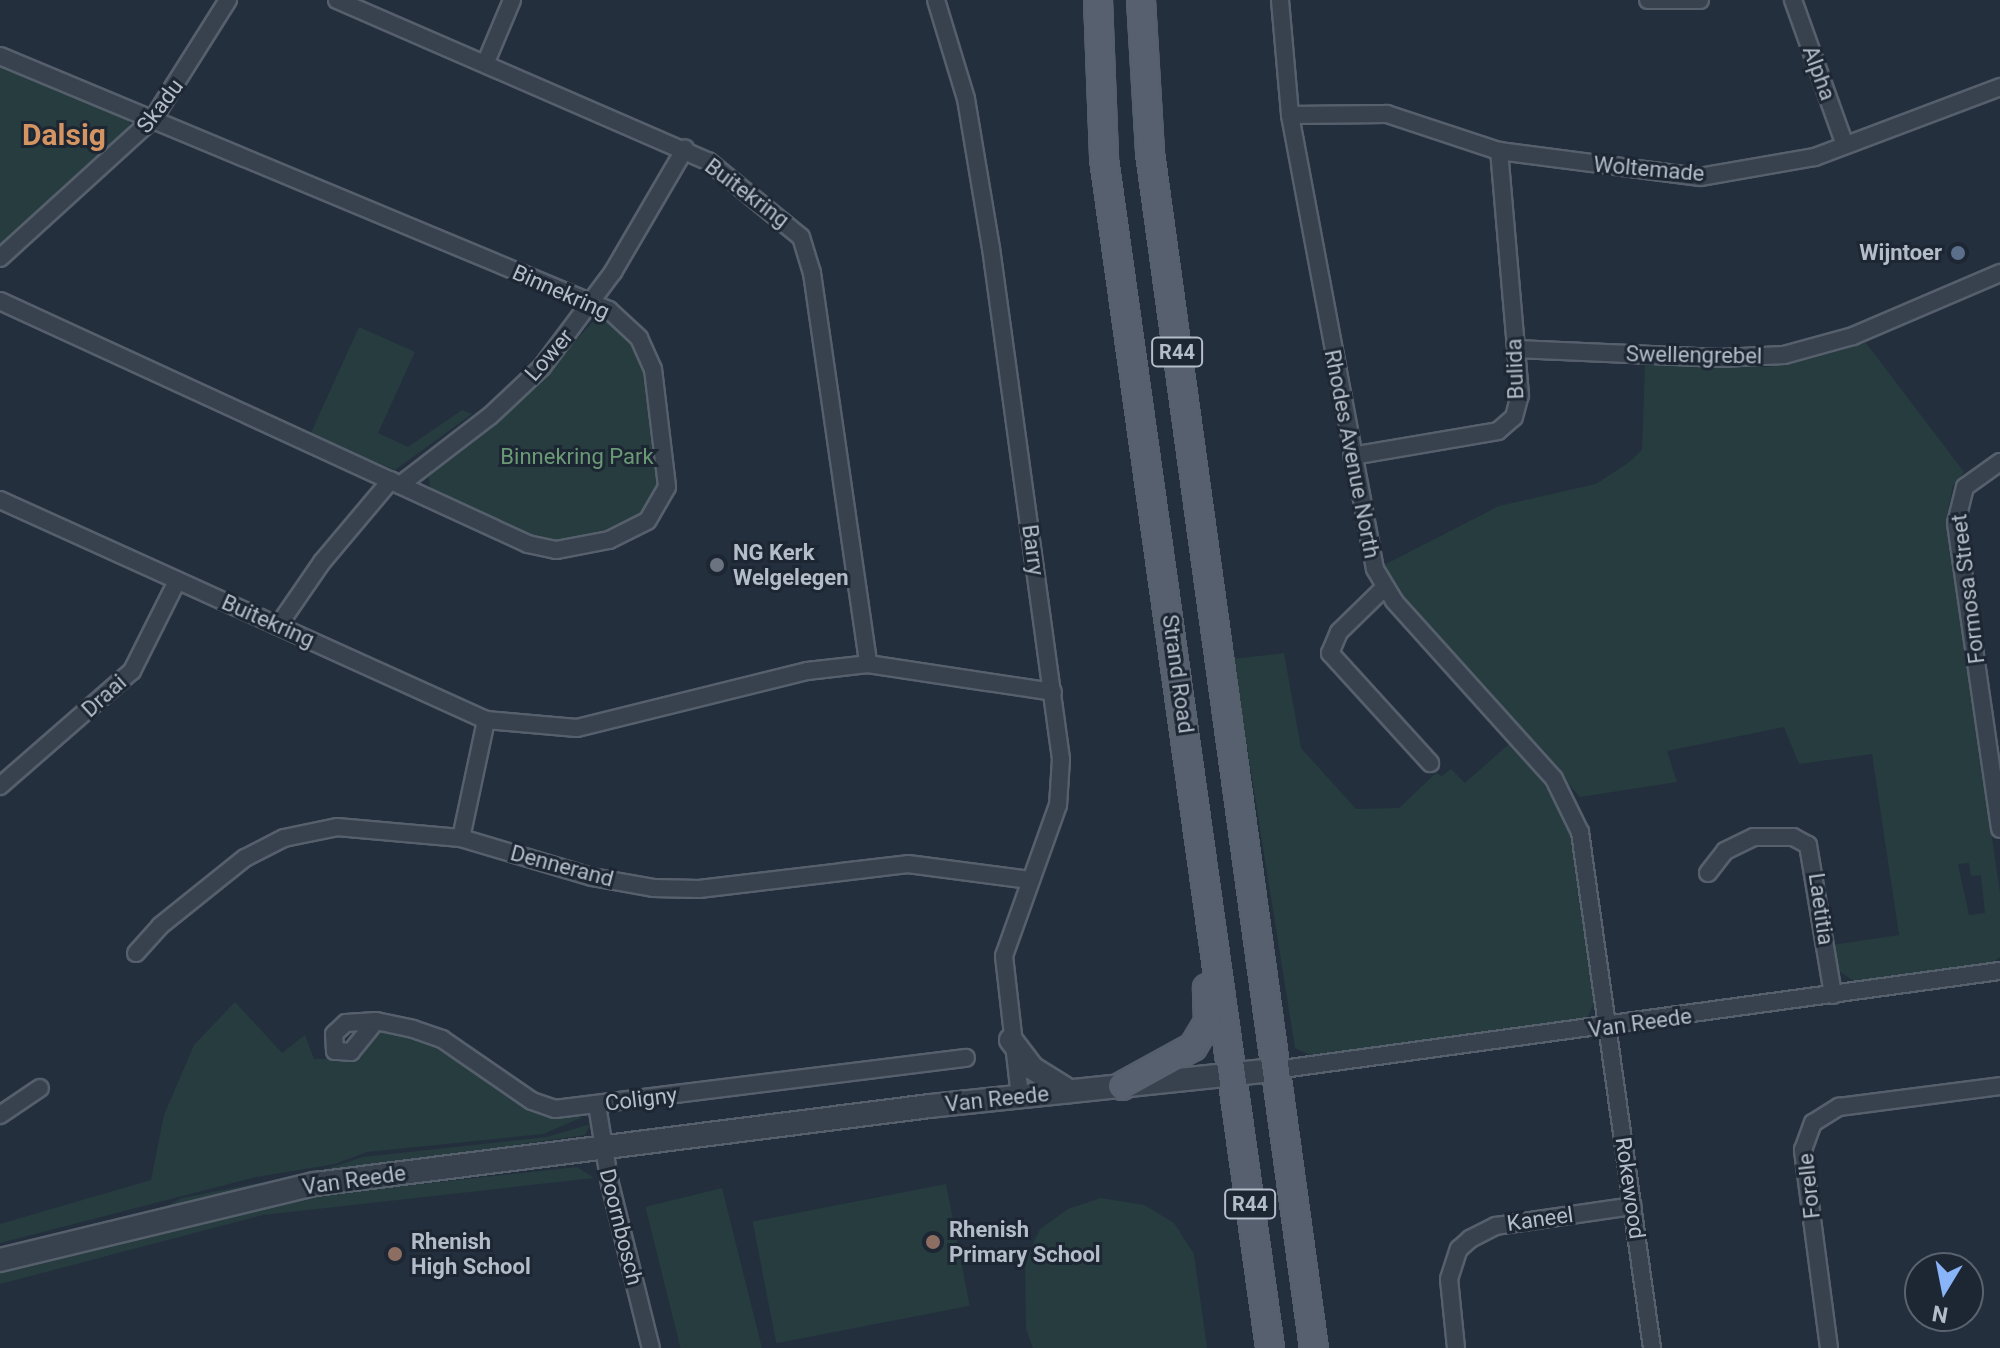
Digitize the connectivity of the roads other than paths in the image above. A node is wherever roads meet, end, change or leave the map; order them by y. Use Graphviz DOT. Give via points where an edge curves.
graph roads {
  1 [pos="228,0"];
  2 [pos="337,0"];
  3 [pos="512,0"];
  4 [pos="936,0"];
  5 [pos="1098,0"];
  6 [pos="1141,0"];
  7 [pos="1280,0"];
  8 [pos="1648,0"];
  9 [pos="1700,0"];
  10 [pos="1793,0"];
  11 [pos="0,56"];
  12 [pos="486,62"];
  13 [pos="2000,87"];
  14 [pos="1290,115"];
  15 [pos="153,119"];
  16 [pos="1845,145"];
  17 [pos="685,149"];
  18 [pos="1499,151"];
  19 [pos="0,258"];
  20 [pos="2000,273"];
  21 [pos="0,301"];
  22 [pos="593,302"];
  23 [pos="1516,349"];
  24 [pos="1352,456"];
  25 [pos="2000,462"];
  26 [pos="396,483"];
  27 [pos="0,500"];
  28 [pos="177,581"];
  29 [pos="1384,588"];
  30 [pos="278,626"];
  31 [pos="868,664"];
  32 [pos="1053,692"];
  33 [pos="486,720"];
  34 [pos="1430,763"];
  35 [pos="0,786"];
  36 [pos="2000,829"];
  37 [pos="461,838"];
  38 [pos="1708,873"];
  39 [pos="1030,880"];
  40 [pos="1214,918"];
  41 [pos="136,953"];
  42 [pos="2000,971"];
  43 [pos="1833,995"];
  44 [pos="376,1021"];
  45 [pos="1608,1028"];
  46 [pos="1011,1040"];
  47 [pos="966,1058"];
  48 [pos="1275,1070"];
  49 [pos="1233,1075"];
  50 [pos="1122,1086"];
  51 [pos="2000,1086"];
  52 [pos="40,1088"];
  53 [pos="1069,1091"];
  54 [pos="1020,1097"];
  55 [pos="597,1105"];
  56 [pos="0,1115"];
  57 [pos="603,1149"];
  58 [pos="1633,1206"];
  59 [pos="0,1260"];
  60 [pos="651,1348"];
  61 [pos="1270,1348"];
  62 [pos="1314,1348"];
  63 [pos="1456,1348"];
  64 [pos="1652,1348"];
  65 [pos="1829,1348"];
  1 -- 15 [label="street, Skadu"];
  2 -- 12 [label="street, Buitekring"];
  3 -- 12 [label="street"];
  4 -- 32 [label="street, Barry" via="969,114"];
  5 -- 40 [label="main road, Strand Road / R44" via="1104,159"];
  6 -- 48 [label="main road, Strand Road / R44" via="1150,153"];
  7 -- 14 [label="street, Rhodes Avenue North"];
  8 -- 9 [label="street"];
  10 -- 16 [label="street, Alpha"];
  11 -- 15 [label="street, Binnekring"];
  12 -- 17 [label="street, Buitekring"];
  13 -- 16 [label="street, Woltemade"];
  14 -- 18 [label="street, Woltemade" via="1387,114"];
  14 -- 24 [label="street, Rhodes Avenue North"];
  15 -- 19 [label="street, Skadu"];
  15 -- 22 [label="street, Binnekring"];
  16 -- 18 [label="street, Woltemade" via="1796,162 1700,177"];
  17 -- 22 [label="street, Lower"];
  17 -- 31 [label="street, Buitekring" via="790,223 808,252"];
  18 -- 23 [label="street, Bulida"];
  20 -- 23 [label="street, Swellengrebel" via="1853,336 1784,355 1720,358"];
  21 -- 26 [label="street, Binnekring"];
  22 -- 26 [label="street, Lower" via="516,393"];
  22 -- 26 [label="street, Binnekring" via="628,326 653,369 668,477 663,498 647,521 609,540 556,550 511,537"];
  23 -- 24 [label="street, Bulida" via="1520,395 1508,425"];
  24 -- 29 [label="street, Rhodes Avenue North" via="1368,542"];
  25 -- 36 [label="street, Formosa Street" via="1965,487 1956,523"];
  26 -- 30 [label="street, Lower" via="322,562"];
  27 -- 28 [label="street, Buitekring"];
  28 -- 30 [label="street, Buitekring"];
  28 -- 35 [label="street, Draai" via="132,671"];
  29 -- 34 [label="street" via="1339,632 1330,653"];
  29 -- 45 [label="street, Rhodes Avenue North" via="1543,765 1571,807 1586,860"];
  30 -- 33 [label="street, Buitekring"];
  31 -- 32 [label="street, Buitekring"];
  31 -- 33 [label="street, Buitekring" via="794,673 577,728"];
  32 -- 39 [label="street, Barry" via="1062,785"];
  33 -- 37 [label="street"];
  37 -- 39 [label="street, Dennerand" via="592,877 667,889 892,864"];
  37 -- 41 [label="street, Dennerand" via="337,827 284,838 230,868"];
  38 -- 43 [label="street, Laetitia" via="1725,851 1754,837 1793,837 1808,845"];
  39 -- 46 [label="street, Barry" via="1004,956"];
  40 -- 49 [label="main road, Strand Road / R44"];
  40 -- 50 [label="main road" via="1205,953 1209,1000 1202,1036 1193,1047"];
  42 -- 43 [label="street, Van Reede"];
  43 -- 45 [label="street, Van Reede"];
  44 -- 44 [label="street, Coligny" via="359,1046 345,1054 332,1047 338,1028"];
  44 -- 55 [label="street, Coligny" via="442,1039 542,1105"];
  45 -- 48 [label="street, Van Reede"];
  45 -- 58 [label="street, Rokewood"];
  46 -- 53 [label="street" via="1032,1068"];
  46 -- 54 [label="street, Barry"];
  47 -- 55 [label="street, Coligny"];
  48 -- 49 [label="street, Van Reede"];
  48 -- 62 [label="main road, Strand Road / R44"];
  49 -- 50 [label="street, Van Reede"];
  49 -- 61 [label="main road, Strand Road / R44"];
  50 -- 53 [label="street, Van Reede"];
  51 -- 65 [label="street, Forelle" via="1839,1107 1813,1123 1803,1150"];
  52 -- 56 [label="street"];
  53 -- 54 [label="street, Van Reede"];
  54 -- 57 [label="street, Van Reede"];
  55 -- 57 [label="street, Doornbosch"];
  57 -- 59 [label="street, Van Reede" via="315,1184"];
  57 -- 60 [label="street, Doornbosch"];
  58 -- 63 [label="street, Kaneel" via="1496,1226 1470,1239 1459,1249 1449,1279"];
  58 -- 64 [label="street, Rokewood"];
}
